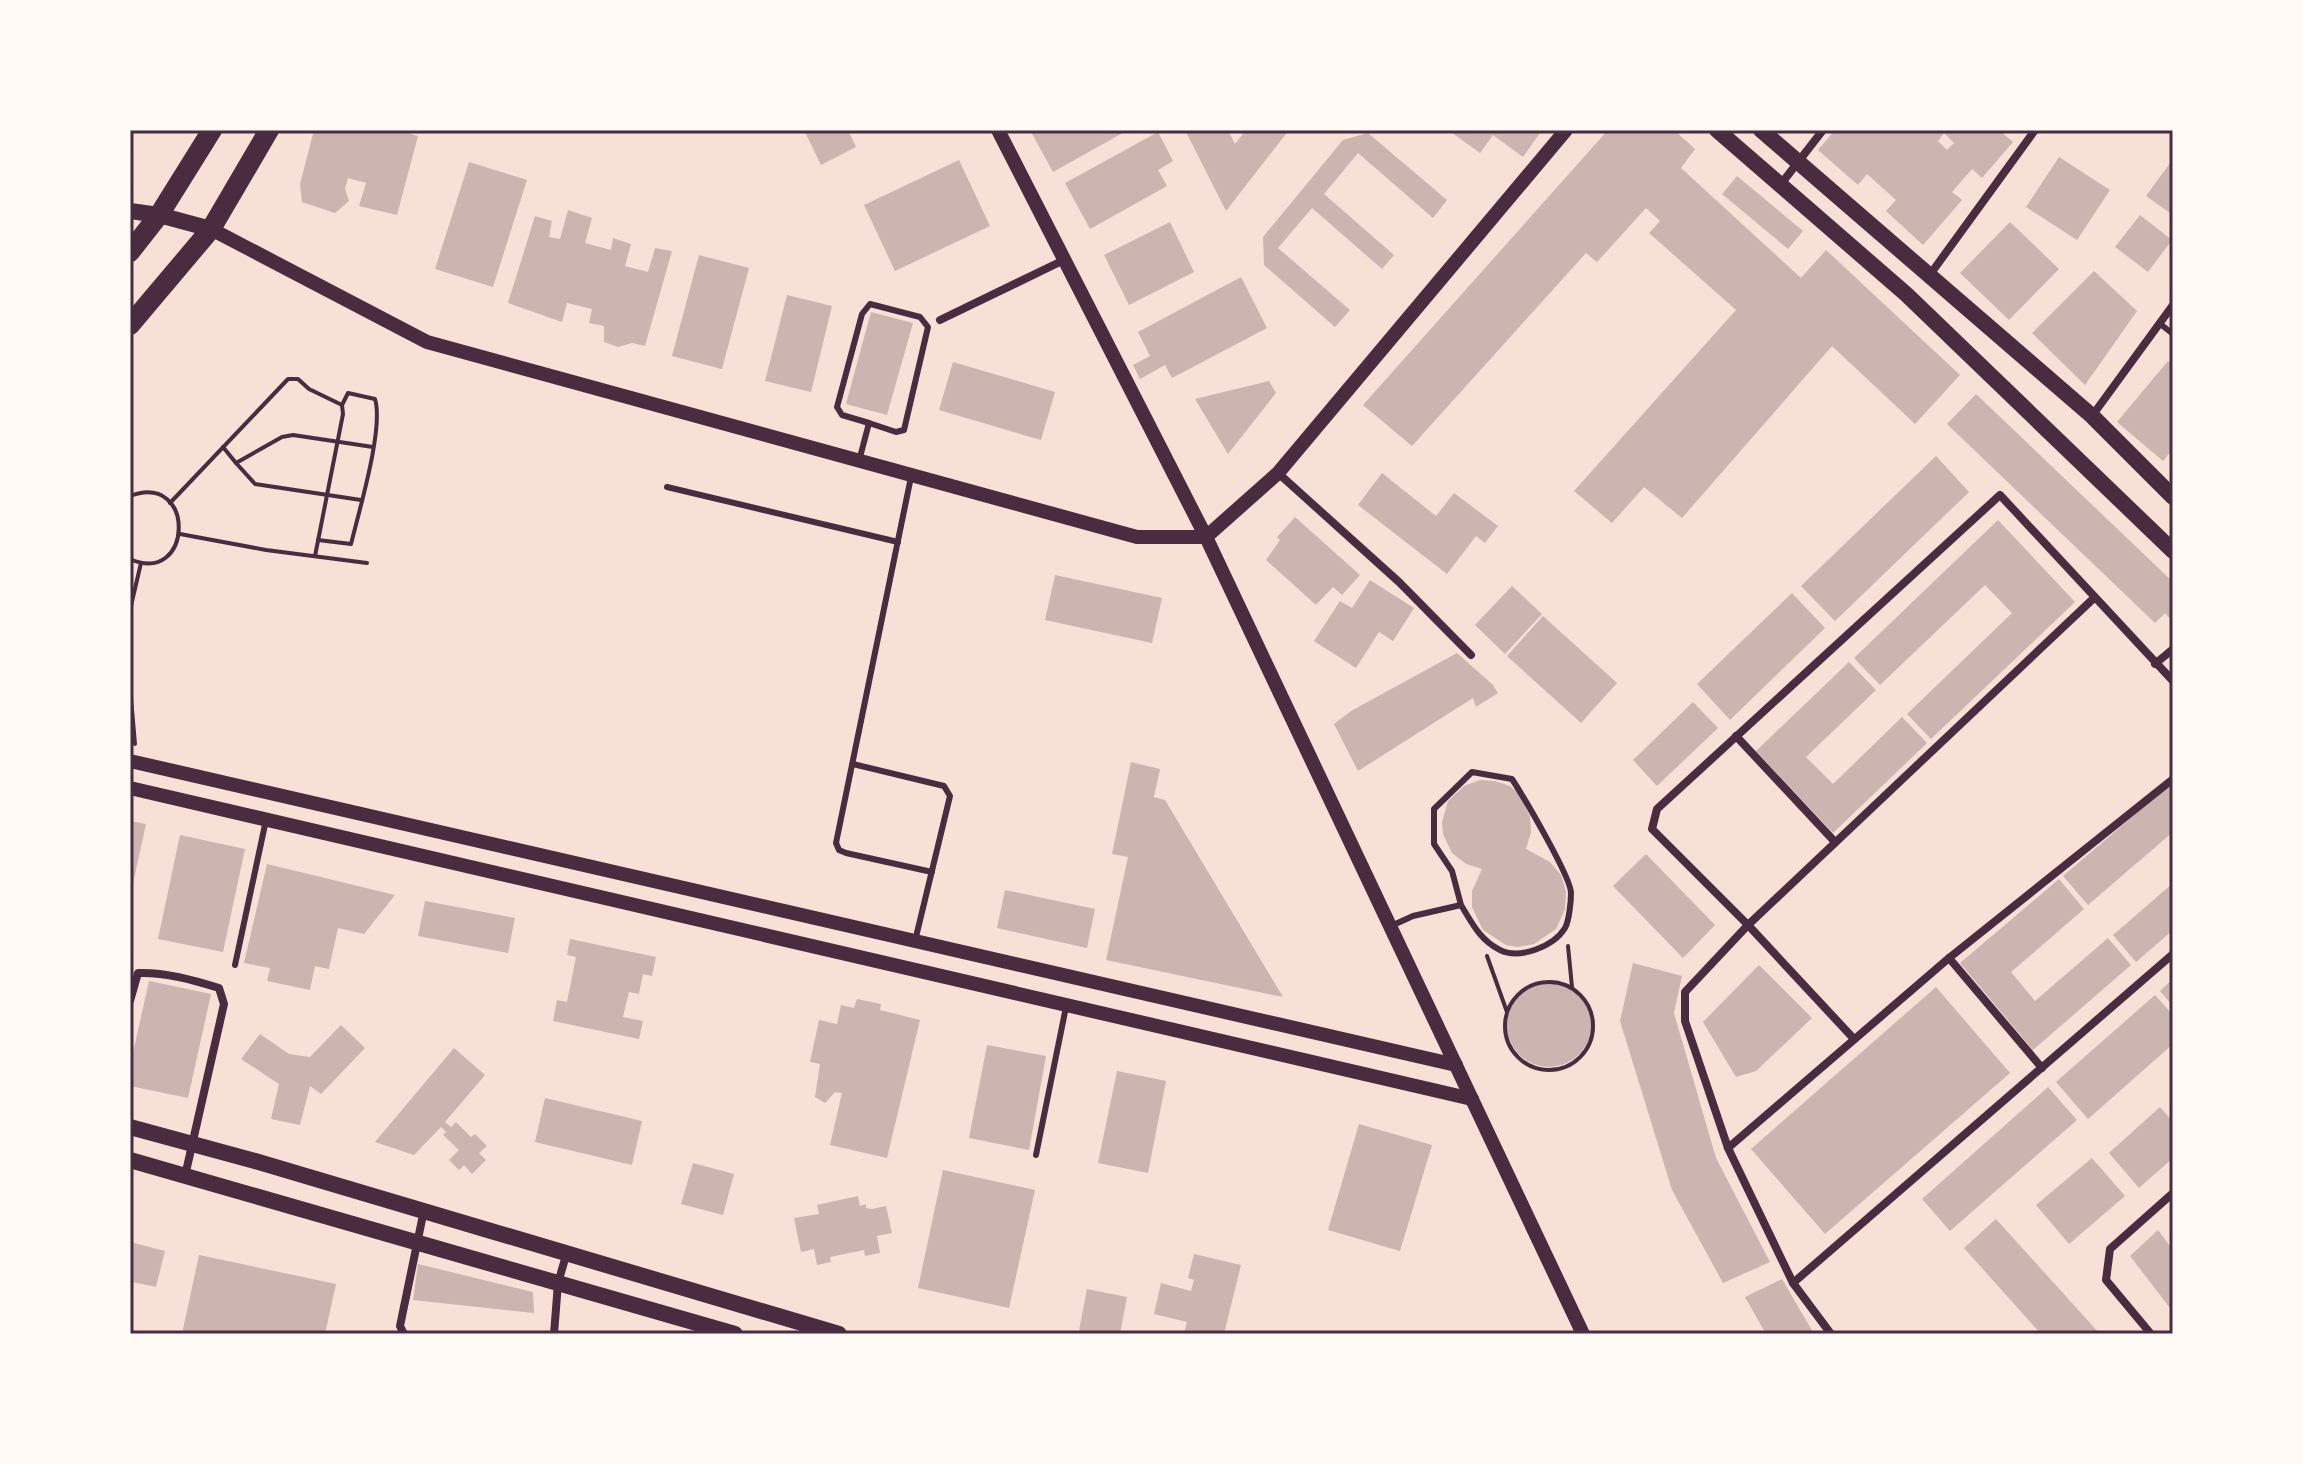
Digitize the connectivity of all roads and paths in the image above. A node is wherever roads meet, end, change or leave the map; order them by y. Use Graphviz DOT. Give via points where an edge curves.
graph roads {
  1 [pos="212,130"];
  2 [pos="269,130"];
  3 [pos="998,130"];
  4 [pos="1566,130"];
  5 [pos="1717,130"];
  6 [pos="1761,130"];
  7 [pos="1823,130"];
  8 [pos="2035,130"];
  9 [pos="1799,162"];
  10 [pos="1781,184"];
  11 [pos="130,211"];
  12 [pos="159,215"];
  13 [pos="211,229"];
  14 [pos="130,252"];
  15 [pos="1064,260"];
  16 [pos="1928,277"];
  17 [pos="2173,305"];
  18 [pos="940,320"];
  19 [pos="2159,323"];
  20 [pos="130,325"];
  21 [pos="2173,334"];
  22 [pos="342,405"];
  23 [pos="2092,416"];
  24 [pos="869,423"];
  25 [pos="337,442"];
  26 [pos="223,447"];
  27 [pos="373,447"];
  28 [pos="859,461"];
  29 [pos="236,463"];
  30 [pos="1278,473"];
  31 [pos="912,475"];
  32 [pos="667,487"];
  33 [pos="130,496"];
  34 [pos="327,497"];
  35 [pos="2173,497"];
  36 [pos="361,500"];
  37 [pos="170,503"];
  38 [pos="180,534"];
  39 [pos="1206,537"];
  40 [pos="318,540"];
  41 [pos="898,542"];
  42 [pos="2173,551"];
  43 [pos="315,556"];
  44 [pos="130,559"];
  45 [pos="141,563"];
  46 [pos="367,563"];
  47 [pos="2094,598"];
  48 [pos="130,610"];
  49 [pos="2173,649"];
  50 [pos="1471,655"];
  51 [pos="2155,664"];
  52 [pos="2173,681"];
  53 [pos="130,687"];
  54 [pos="1736,736"];
  55 [pos="132,761"];
  56 [pos="853,764"];
  57 [pos="2173,779"];
  58 [pos="130,788"];
  59 [pos="267,819"];
  60 [pos="1835,842"];
  61 [pos="932,872"];
  62 [pos="1461,905"];
  63 [pos="1748,925"];
  64 [pos="1391,926"];
  65 [pos="1566,927"];
  66 [pos="1479,935"];
  67 [pos="915,941"];
  68 [pos="2173,954"];
  69 [pos="1949,958"];
  70 [pos="235,965"];
  71 [pos="1572,987"];
  72 [pos="130,1001"];
  73 [pos="1067,1003"];
  74 [pos="1507,1012"];
  75 [pos="1854,1039"];
  76 [pos="1456,1065"];
  77 [pos="2042,1068"];
  78 [pos="1472,1099"];
  79 [pos="130,1127"];
  80 [pos="193,1144"];
  81 [pos="1728,1148"];
  82 [pos="1036,1155"];
  83 [pos="130,1160"];
  84 [pos="185,1176"];
  85 [pos="2173,1193"];
  86 [pos="424,1210"];
  87 [pos="416,1242"];
  88 [pos="567,1252"];
  89 [pos="558,1283"];
  90 [pos="1793,1283"];
  91 [pos="404,1334"];
  92 [pos="554,1334"];
  93 [pos="735,1334"];
  94 [pos="839,1334"];
  95 [pos="1583,1334"];
  96 [pos="1831,1334"];
  97 [pos="2151,1334"];
  1 -- 12 [label="main road"];
  2 -- 13 [label="main road"];
  3 -- 15 [label="street"];
  4 -- 30 [label="street"];
  5 -- 10 [label="main road"];
  6 -- 9 [label="main road"];
  7 -- 9 [label="street"];
  8 -- 16 [label="street"];
  9 -- 10 [label="street"];
  9 -- 16 [label="main road"];
  10 -- 42 [label="main road" via="1906,294"];
  11 -- 12 [label="main road"];
  12 -- 13 [label="main road"];
  12 -- 14 [label="main road"];
  13 -- 20 [label="main road"];
  13 -- 28 [label="street" via="427,342"];
  15 -- 18 [label="street"];
  15 -- 39 [label="street"];
  16 -- 23 [label="main road"];
  17 -- 19 [label="street"];
  19 -- 21 [label="lane"];
  19 -- 23 [label="street"];
  22 -- 25 [label="path"];
  22 -- 26 [label="path" via="298,379 288,379"];
  22 -- 27 [label="path" via="348,393 375,399"];
  23 -- 35 [label="main road"];
  24 -- 24 [label="lane" via="842,415 837,407 862,314 870,304 920,317 928,327 904,430"];
  24 -- 28 [label="lane"];
  25 -- 27 [label="path"];
  25 -- 29 [label="path" via="282,437"];
  25 -- 34 [label="path"];
  26 -- 29 [label="path"];
  26 -- 37 [label="path"];
  27 -- 36 [label="path"];
  28 -- 31 [label="street"];
  29 -- 34 [label="path" via="255,484"];
  30 -- 39 [label="street"];
  30 -- 50 [label="street"];
  31 -- 39 [label="street" via="1137,537"];
  31 -- 41 [label="lane"];
  32 -- 41 [label="lane"];
  33 -- 37 [label="path" via="150,493"];
  34 -- 36 [label="path"];
  34 -- 40 [label="path"];
  36 -- 40 [label="path" via="351,544"];
  37 -- 38 [label="path"];
  38 -- 43 [label="path"];
  38 -- 45 [label="path" via="168,555"];
  39 -- 64 [label="street"];
  40 -- 43 [label="path"];
  41 -- 56 [label="lane"];
  43 -- 46 [label="path"];
  44 -- 45 [label="path"];
  45 -- 48 [label="path"];
  47 -- 51 [label="street"];
  47 -- 54 [label="street" via="2000,495"];
  47 -- 60 [label="street"];
  49 -- 51 [label="street"];
  51 -- 52 [label="street"];
  53 -- 55 [label="path"];
  54 -- 60 [label="street"];
  54 -- 63 [label="street" via="1657,809 1652,829"];
  55 -- 67 [label="street"];
  56 -- 61 [label="lane" via="948,790"];
  56 -- 61 [label="lane" via="836,843 839,850"];
  57 -- 69 [label="street"];
  58 -- 59 [label="street"];
  59 -- 70 [label="lane"];
  59 -- 73 [label="street"];
  60 -- 63 [label="street"];
  61 -- 67 [label="lane"];
  62 -- 64 [label="lane"];
  62 -- 65 [label="lane" via="1452,871 1434,844 1434,809 1472,772 1512,779 1572,890"];
  62 -- 66 [label="lane"];
  63 -- 75 [label="street"];
  63 -- 81 [label="street" via="1685,992 1685,1021"];
  64 -- 76 [label="street"];
  65 -- 66 [label="lane" via="1551,943 1522,953 1502,952"];
  65 -- 71 [label="path"];
  66 -- 74 [label="path"];
  67 -- 76 [label="street"];
  68 -- 77 [label="street"];
  69 -- 75 [label="street"];
  69 -- 77 [label="street"];
  71 -- 74 [label="path" via="1558,982 1529,985"];
  71 -- 74 [label="path" via="1591,1010 1593,1027 1590,1043 1568,1066 1540,1069 1523,1061 1508,1042"];
  72 -- 80 [label="street" via="138,973 219,988 224,1004"];
  73 -- 78 [label="street"];
  73 -- 82 [label="lane"];
  75 -- 81 [label="street"];
  76 -- 78 [label="street"];
  77 -- 90 [label="street"];
  78 -- 95 [label="street"];
  79 -- 80 [label="main road"];
  80 -- 84 [label="street"];
  80 -- 86 [label="main road"];
  81 -- 90 [label="street"];
  83 -- 84 [label="main road"];
  84 -- 87 [label="main road"];
  85 -- 97 [label="street" via="2110,1249 2106,1280"];
  86 -- 87 [label="street"];
  86 -- 88 [label="main road"];
  87 -- 89 [label="main road"];
  87 -- 91 [label="street" via="400,1326"];
  88 -- 89 [label="street"];
  88 -- 94 [label="main road"];
  89 -- 92 [label="street"];
  89 -- 93 [label="main road"];
  90 -- 96 [label="street"];
}
